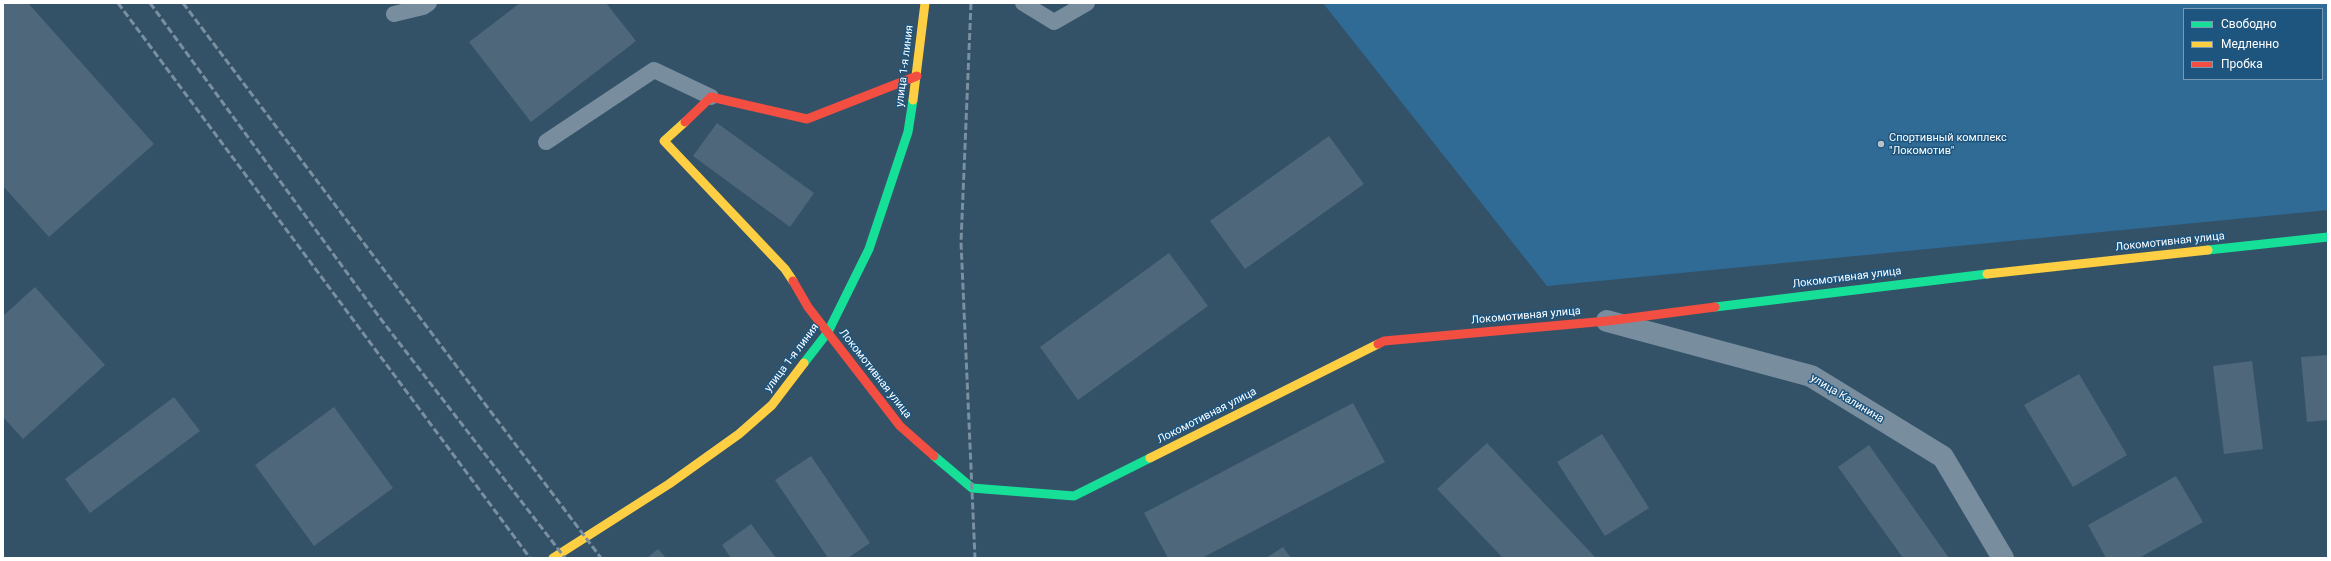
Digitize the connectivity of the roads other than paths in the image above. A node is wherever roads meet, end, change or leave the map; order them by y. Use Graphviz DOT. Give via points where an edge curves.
graph roads {
  1 [pos="429,3"];
  2 [pos="925,3"];
  3 [pos="1023,3"];
  4 [pos="1087,3"];
  5 [pos="394,14"];
  6 [pos="917,76"];
  7 [pos="711,97"];
  8 [pos="546,142"];
  9 [pos="2328,237"];
  10 [pos="1607,322"];
  11 [pos="828,332"];
  12 [pos="553,558"];
  13 [pos="2003,558"];
  1 -- 5 [label="lane" via="423,7"];
  2 -- 6 [label="street, улица 1-я линия"];
  3 -- 4 [label="lane" via="1054,22"];
  6 -- 7 [label="street" via="807,119"];
  6 -- 11 [label="street, улица 1-я линия" via="908,132 885,204 869,249"];
  7 -- 8 [label="lane" via="654,70"];
  7 -- 11 [label="street, Локомотивная улица" via="664,141 785,269 808,307"];
  9 -- 10 [label="street, Локомотивная улица" via="1826,292"];
  10 -- 11 [label="street, Локомотивная улица" via="1384,341 1074,496 972,488 900,426"];
  10 -- 13 [label="street, улица Калинина" via="1811,376 1943,457"];
  11 -- 12 [label="street, улица 1-я линия" via="772,405 739,434 669,484"];
}
